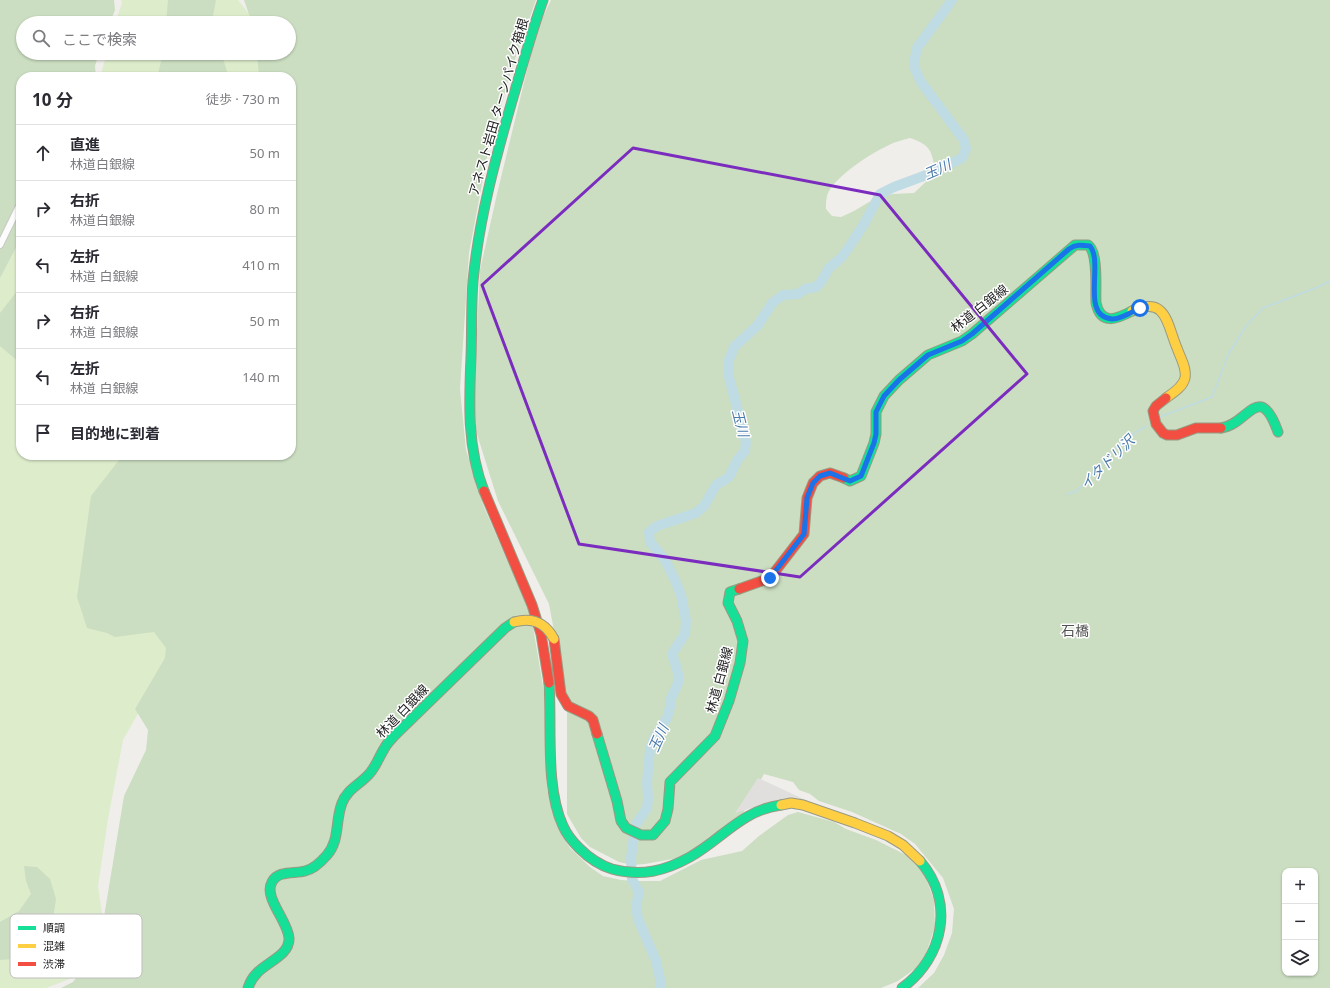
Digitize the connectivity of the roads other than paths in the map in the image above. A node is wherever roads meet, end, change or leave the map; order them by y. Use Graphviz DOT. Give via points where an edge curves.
graph roads {
  1 [pos="543,0"];
  2 [pos="16,212"];
  3 [pos="0,245"];
  4 [pos="1278,432"];
  5 [pos="248,988"];
  6 [pos="902,988"];
  1 -- 6 [label="street, アネスト岩田 ターンパイク箱根" via="534,23 485,198 473,280 469,414 474,457 480,480 536,614 544,649 549,683 552,785 562,824 571,840 598,864 638,874 652,873 682,864 749,815 771,805 792,803 806,806 864,825 915,853 926,865 938,894 940,930 933,952 919,975"];
  2 -- 3 [label="street"];
  4 -- 5 [label="street, 林道 白銀線, bridge" via="1267,410 1261,407 1252,409 1235,423 1227,426 1193,429 1174,436 1162,433 1154,423 1153,411 1183,382 1185,374 1166,319 1162,311 1151,305 1113,319 1102,316 1096,307 1095,258 1092,249 1090,246 1074,246 972,334 962,341 928,355 899,380 884,396 876,412 876,434 861,476 850,481 830,473 820,476 813,483 807,498 804,534 770,578 730,592 728,603 743,642 740,663 726,710 715,736 670,782 665,821 653,835 641,835 626,828 621,821 593,720 586,713 570,708 561,694 554,639 548,629 538,622 525,619 514,622 391,739 371,771 348,793 340,805 335,842 323,859 306,871 280,874 272,881 270,894 289,936 289,943 285,951 257,972"];
}
